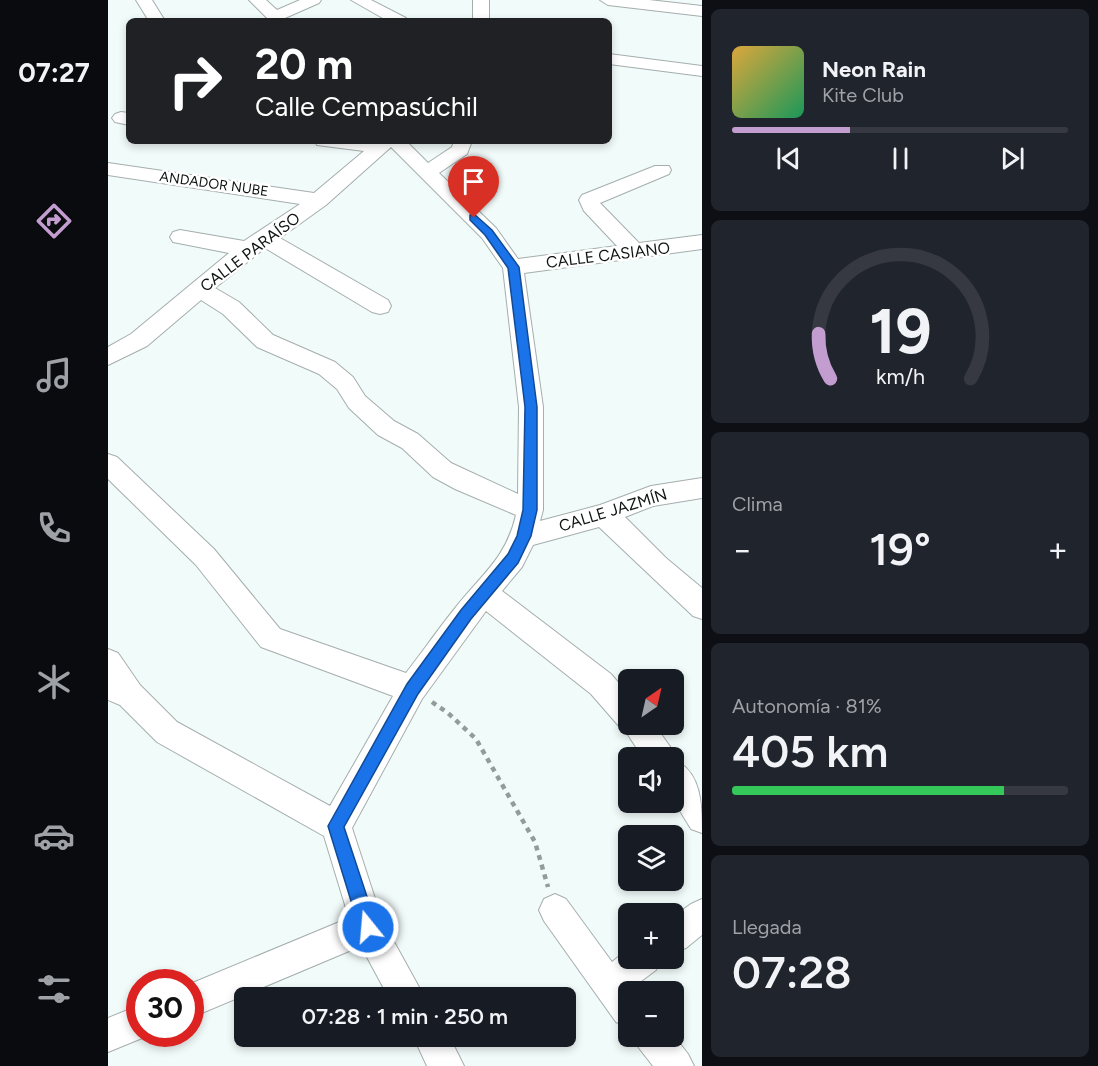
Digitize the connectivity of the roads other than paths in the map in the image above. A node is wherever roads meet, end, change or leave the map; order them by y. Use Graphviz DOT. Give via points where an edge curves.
graph roads {
  1 [pos="144,0"];
  2 [pos="257,0"];
  3 [pos="313,0"];
  4 [pos="359,0"];
  5 [pos="481,0"];
  6 [pos="608,0"];
  7 [pos="702,11"];
  8 [pos="155,18"];
  9 [pos="276,18"];
  10 [pos="279,18"];
  11 [pos="394,18"];
  12 [pos="481,18"];
  13 [pos="612,59"];
  14 [pos="702,71"];
  15 [pos="386,144"];
  16 [pos="388,144"];
  17 [pos="463,144"];
  18 [pos="108,169"];
  19 [pos="662,170"];
  20 [pos="428,172"];
  21 [pos="319,200"];
  22 [pos="180,237"];
  23 [pos="266,239"];
  24 [pos="698,246"];
  25 [pos="247,249"];
  26 [pos="635,252"];
  27 [pos="513,267"];
  28 [pos="200,289"];
  29 [pos="380,306"];
  30 [pos="108,357"];
  31 [pos="108,464"];
  32 [pos="702,488"];
  33 [pos="530,510"];
  34 [pos="603,515"];
  35 [pos="524,536"];
  36 [pos="485,594"];
  37 [pos="696,599"];
  38 [pos="108,662"];
  39 [pos="412,689"];
  40 [pos="119,691"];
  41 [pos="618,704"];
  42 [pos="684,790"];
  43 [pos="702,818"];
  44 [pos="336,826"];
  45 [pos="555,910"];
  46 [pos="702,915"];
  47 [pos="368,927"];
  48 [pos="684,928"];
  49 [pos="402,987"];
  50 [pos="204,995"];
  51 [pos="618,998"];
  52 [pos="126,1028"];
  53 [pos="108,1035"];
  54 [pos="436,1047"];
  55 [pos="660,1047"];
  56 [pos="446,1066"];
  57 [pos="676,1066"];
  1 -- 8 [label="street"];
  2 -- 9 [label="street"];
  3 -- 10 [label="street"];
  4 -- 11 [label="street"];
  5 -- 12 [label="street"];
  6 -- 7 [label="street"];
  13 -- 14 [label="street"];
  15 -- 21 [label="street, CALLE PARAÍSO"];
  16 -- 20 [label="street"];
  17 -- 20 [label="street"];
  18 -- 21 [label="street, ANDADOR NUBE"];
  19 -- 26 [label="street" via="588,200"];
  20 -- 27 [label="street" via="489,233"];
  21 -- 23 [label="street, CALLE PARAÍSO"];
  22 -- 25 [label="street"];
  23 -- 25 [label="street, CALLE PARAÍSO"];
  23 -- 29 [label="street"];
  24 -- 26 [label="street, CALLE CASIANO"];
  25 -- 28 [label="street, CALLE PARAÍSO"];
  26 -- 27 [label="street, CALLE CASIANO"];
  27 -- 33 [label="street" via="531,407"];
  28 -- 30 [label="street, CALLE PARAÍSO" via="139,340"];
  28 -- 33 [label="street" via="231,308 265,340 327,369 386,428 410,441 442,470"];
  31 -- 39 [label="street" via="206,556 271,638"];
  32 -- 34 [label="street, CALLE JAZMÍN" via="651,496"];
  33 -- 35 [label="street"];
  34 -- 35 [label="street, CALLE JAZMÍN"];
  34 -- 37 [label="street"];
  35 -- 36 [label="street" via="513,559"];
  36 -- 39 [label="street"];
  36 -- 41 [label="street" via="601,684"];
  38 -- 40 [label="street"];
  39 -- 44 [label="street"];
  40 -- 44 [label="street" via="167,732"];
  42 -- 43 [label="street"];
  44 -- 47 [label="street"];
  45 -- 51 [label="street"];
  46 -- 48 [label="street"];
  47 -- 49 [label="street"];
  47 -- 50 [label="street"];
  52 -- 53 [label="street"];
  54 -- 56 [label="street"];
  55 -- 57 [label="street"];
}
